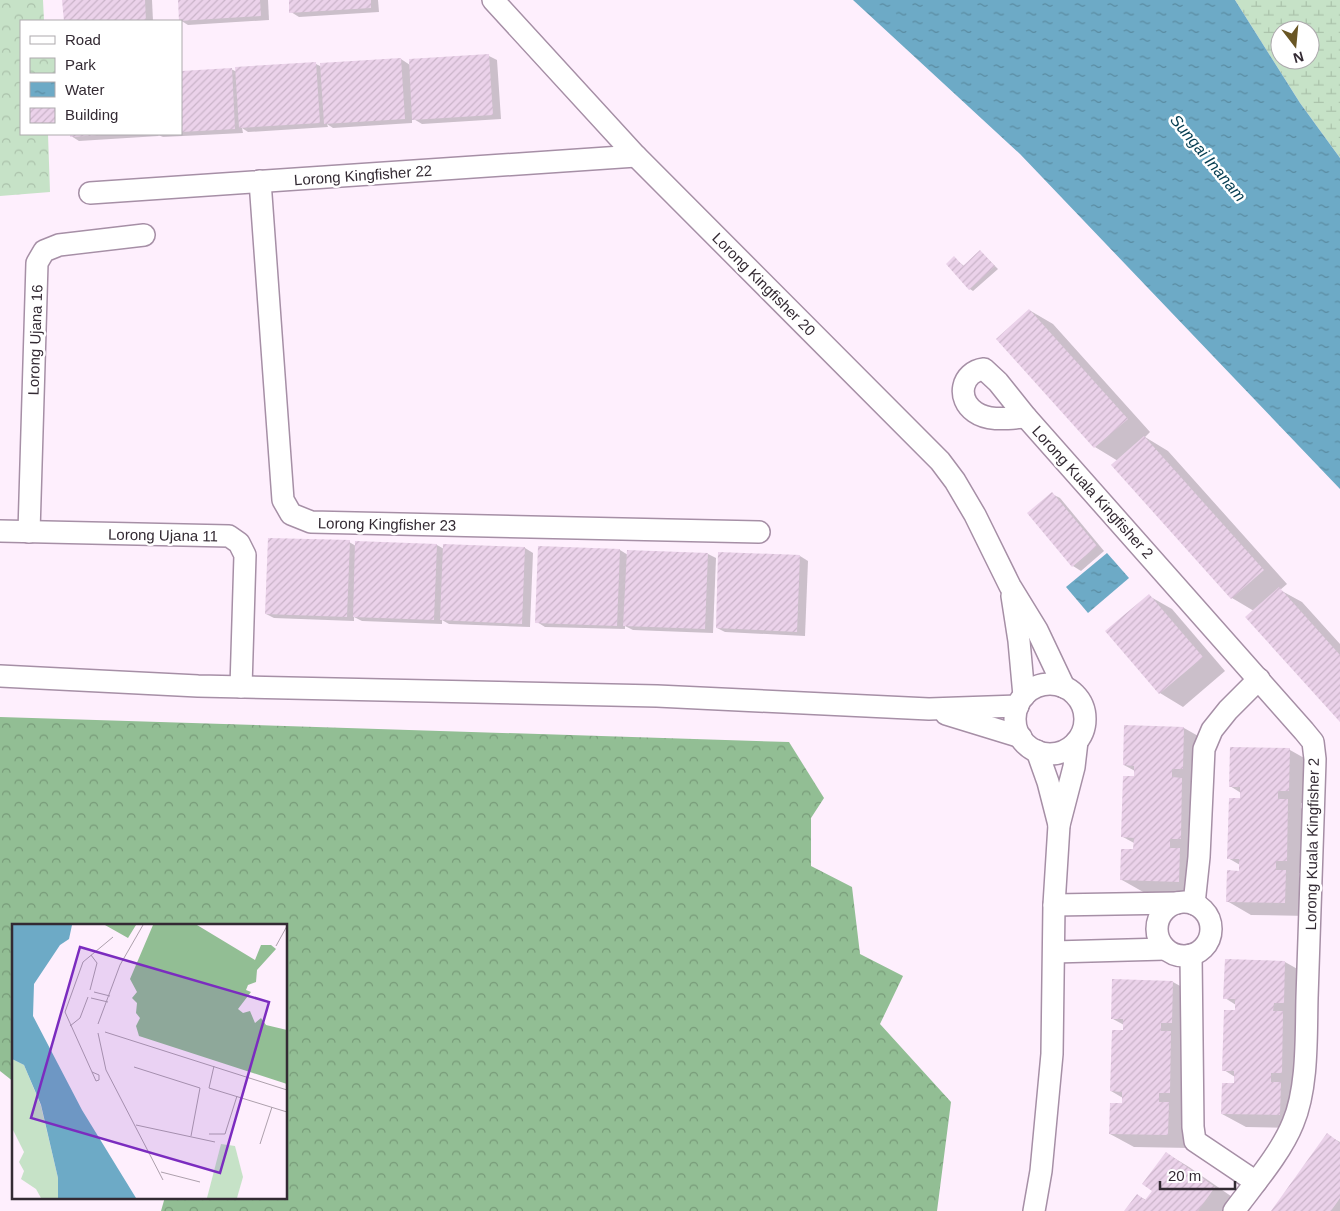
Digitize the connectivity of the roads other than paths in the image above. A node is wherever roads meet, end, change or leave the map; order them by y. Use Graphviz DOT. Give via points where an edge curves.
graph roads {
  1 [pos="493,0"];
  2 [pos="636,156"];
  3 [pos="260,182"];
  4 [pos="90,193"];
  5 [pos="144,234"];
  6 [pos="1026,417"];
  7 [pos="0,531"];
  8 [pos="29,532"];
  9 [pos="759,532"];
  10 [pos="1010,586"];
  11 [pos="0,676"];
  12 [pos="1259,679"];
  13 [pos="242,687"];
  14 [pos="1064,687"];
  15 [pos="1021,701"];
  16 [pos="929,709"];
  17 [pos="1021,737"];
  18 [pos="1077,742"];
  19 [pos="1037,751"];
  20 [pos="1059,825"];
  21 [pos="1186,904"];
  22 [pos="1054,905"];
  23 [pos="1165,948"];
  24 [pos="1054,952"];
  25 [pos="1191,955"];
  26 [pos="1256,1182"];
  27 [pos="1034,1211"];
  28 [pos="1234,1211"];
  1 -- 2 [label="street, Lorong Kingfisher 20"];
  2 -- 3 [label="street, Lorong Kingfisher 22"];
  2 -- 10 [label="street, Lorong Kingfisher 20" via="940,461 955,481"];
  3 -- 4 [label="street, Lorong Kingfisher 22"];
  3 -- 9 [label="street, Lorong Kingfisher 23" via="283,500 291,514 311,522"];
  5 -- 8 [label="street, Lorong Ujana 16" via="59,245 44,251 37,263"];
  6 -- 12 [label="street, Lorong Kuala Kingfisher 2"];
  7 -- 8 [label="street, Lorong Ujana 11"];
  8 -- 13 [label="street, Lorong Ujana 11" via="228,536 239,543 245,555"];
  10 -- 14 [label="street, Lorong Kingfisher 20" via="1037,630"];
  10 -- 15 [label="street, Lorong Kingfisher 20" via="1019,641"];
  11 -- 13 [label="street"];
  12 -- 21 [label="street" via="1212,730 1204,749 1198,857"];
  12 -- 26 [label="street, Lorong Kuala Kingfisher 2" via="1312,742 1315,759 1305,1054 1300,1099 1293,1123"];
  13 -- 16 [label="street" via="657,696"];
  14 -- 15 [label="street" via="1042,685 1032,689"];
  14 -- 18 [label="street" via="1080,700 1084,710 1086,721"];
  15 -- 16 [label="street"];
  15 -- 17 [label="street" via="1016,727"];
  16 -- 17 [label="street"];
  17 -- 19 [label="street"];
  18 -- 19 [label="street" via="1059,753"];
  18 -- 20 [label="street"];
  19 -- 20 [label="street"];
  20 -- 22 [label="street"];
  21 -- 22 [label="street"];
  21 -- 23 [label="street" via="1164,912 1159,918 1157,934"];
  21 -- 25 [label="street" via="1207,915 1211,931 1205,946"];
  22 -- 24 [label="street"];
  23 -- 24 [label="street"];
  23 -- 25 [label="street" via="1177,955"];
  24 -- 27 [label="street" via="1052,1054"];
  25 -- 26 [label="street" via="1195,1140"];
  26 -- 28 [label="street, Lorong Kuala Kingfisher 2"];
}
